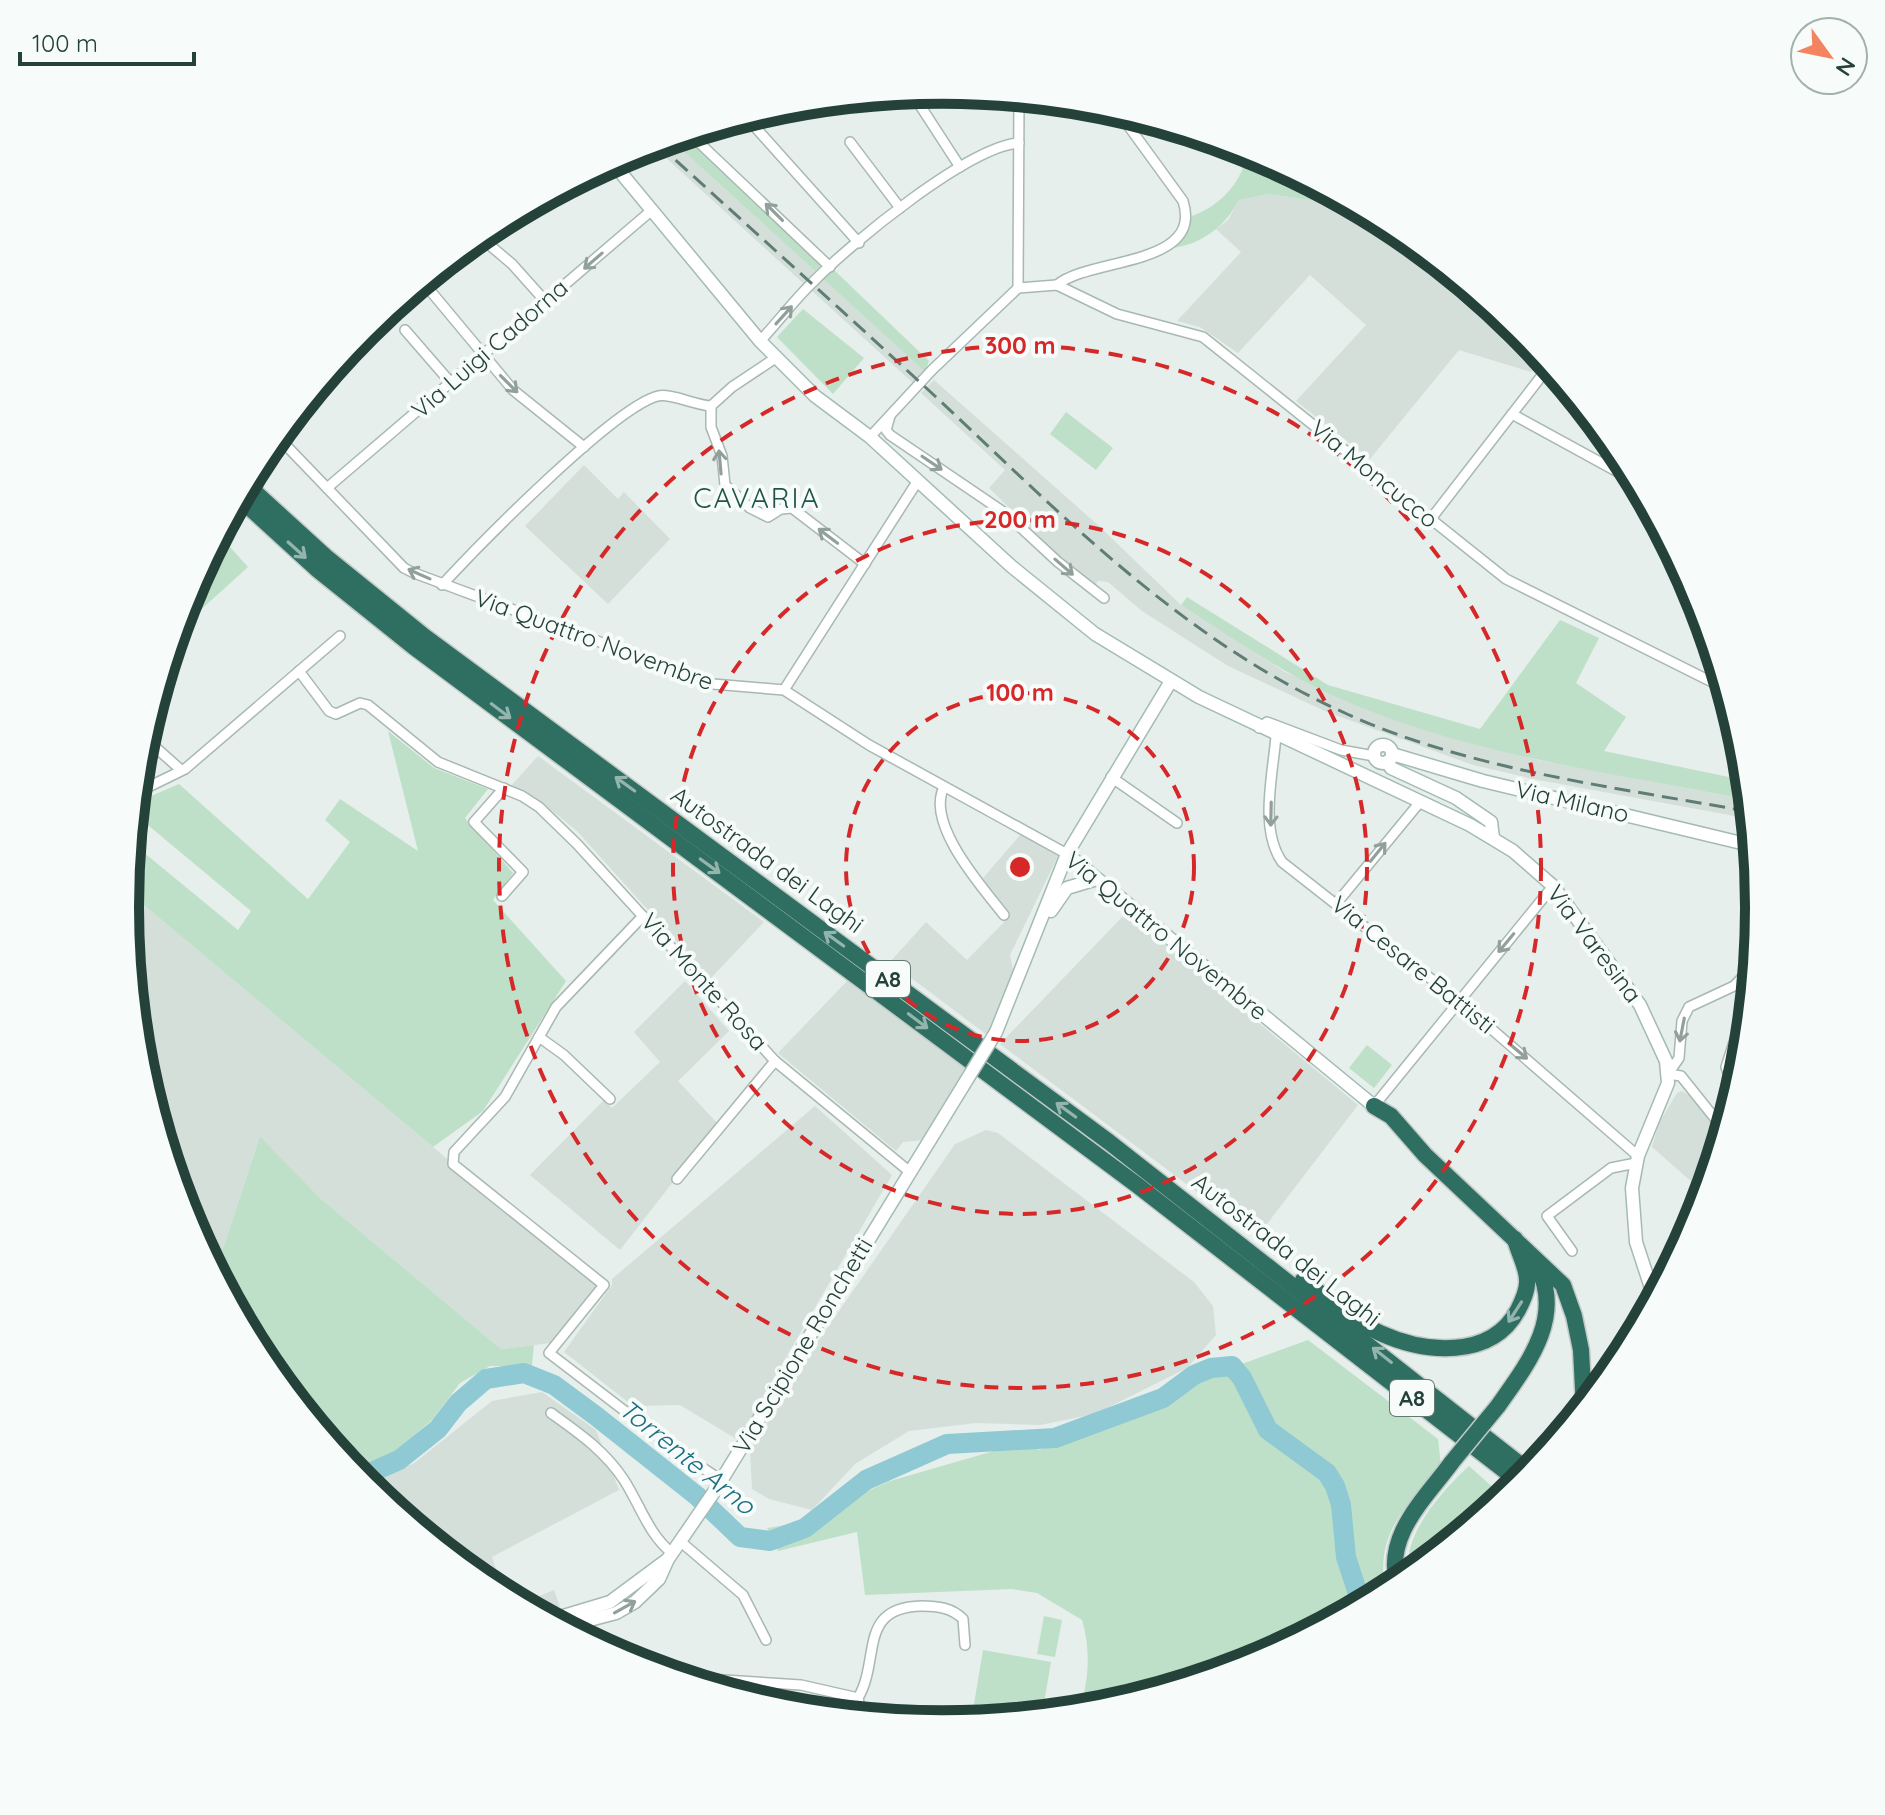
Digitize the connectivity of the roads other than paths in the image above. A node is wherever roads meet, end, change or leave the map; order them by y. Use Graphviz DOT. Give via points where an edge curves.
graph roads {
  1 [pos="920,105"];
  2 [pos="1019,108"];
  3 [pos="754,126"];
  4 [pos="1128,126"];
  5 [pos="699,142"];
  6 [pos="850,142"];
  7 [pos="1019,143"];
  8 [pos="960,167"];
  9 [pos="620,172"];
  10 [pos="900,208"];
  11 [pos="652,210"];
  12 [pos="859,243"];
  13 [pos="489,244"];
  14 [pos="830,267"];
  15 [pos="1057,285"];
  16 [pos="1018,288"];
  17 [pos="429,289"];
  18 [pos="546,302"];
  19 [pos="405,330"];
  20 [pos="760,341"];
  21 [pos="485,355"];
  22 [pos="777,357"];
  23 [pos="1543,374"];
  24 [pos="451,383"];
  25 [pos="711,406"];
  26 [pos="893,410"];
  27 [pos="1512,414"];
  28 [pos="870,437"];
  29 [pos="286,445"];
  30 [pos="584,447"];
  31 [pos="1617,472"];
  32 [pos="917,482"];
  33 [pos="327,488"];
  34 [pos="255,492"];
  35 [pos="247,506"];
  36 [pos="1430,520"];
  37 [pos="865,564"];
  38 [pos="442,585"];
  39 [pos="1104,598"];
  40 [pos="340,636"];
  41 [pos="299,671"];
  42 [pos="1171,681"];
  43 [pos="1714,683"];
  44 [pos="784,690"];
  45 [pos="1259,728"];
  46 [pos="1276,736"];
  47 [pos="155,747"];
  48 [pos="1374,756"];
  49 [pos="1390,758"];
  50 [pos="181,770"];
  51 [pos="1111,777"];
  52 [pos="149,787"];
  53 [pos="944,787"];
  54 [pos="504,788"];
  55 [pos="1420,802"];
  56 [pos="1177,823"];
  57 [pos="1493,838"];
  58 [pos="1743,843"];
  59 [pos="1067,854"];
  60 [pos="1097,879"];
  61 [pos="1553,886"];
  62 [pos="502,896"];
  63 [pos="1336,904"];
  64 [pos="1004,915"];
  65 [pos="643,916"];
  66 [pos="1034,937"];
  67 [pos="1742,977"];
  68 [pos="1458,1000"];
  69 [pos="539,1037"];
  70 [pos="1735,1040"];
  71 [pos="775,1061"];
  72 [pos="1668,1074"];
  73 [pos="1729,1074"];
  74 [pos="610,1099"];
  75 [pos="1374,1106"];
  76 [pos="1717,1121"];
  77 [pos="1109,1142"];
  78 [pos="1637,1159"];
  79 [pos="910,1172"];
  80 [pos="677,1179"];
  81 [pos="1515,1239"];
  82 [pos="1572,1251"];
  83 [pos="1530,1252"];
  84 [pos="1650,1287"];
  85 [pos="1301,1312"];
  86 [pos="1583,1393"];
  87 [pos="551,1413"];
  88 [pos="1521,1465"];
  89 [pos="1511,1476"];
  90 [pos="1504,1483"];
  91 [pos="718,1484"];
  92 [pos="674,1552"];
  93 [pos="1397,1570"];
  94 [pos="564,1616"];
  95 [pos="579,1624"];
  96 [pos="766,1640"];
  97 [pos="965,1645"];
  98 [pos="722,1680"];
  99 [pos="858,1698"];
  100 [pos="860,1706"];
  1 -- 8 [label="street"];
  2 -- 7 [label="street"];
  3 -- 12 [label="street"];
  4 -- 15 [label="street" via="1183,201 1183,225 1174,244 1155,254 1074,275"];
  14 -- 5 [label="street, one-way"];
  6 -- 10 [label="street"];
  7 -- 8 [label="street" via="998,146"];
  7 -- 16 [label="street"];
  8 -- 10 [label="street"];
  9 -- 11 [label="main road"];
  10 -- 12 [label="street"];
  11 -- 18 [label="street, Via Luigi Cadorna, one-way"];
  11 -- 20 [label="main road"];
  12 -- 14 [label="street"];
  13 -- 18 [label="street"];
  20 -- 14 [label="street, one-way"];
  15 -- 16 [label="street"];
  15 -- 36 [label="street, Via Moncucco" via="1097,307 1185,330 1218,346"];
  16 -- 26 [label="street"];
  17 -- 21 [label="street"];
  18 -- 21 [label="street, Via Luigi Cadorna"];
  19 -- 24 [label="street"];
  20 -- 22 [label="main road"];
  21 -- 24 [label="street, Via Luigi Cadorna"];
  21 -- 30 [label="street, one-way" via="513,390"];
  22 -- 25 [label="street"];
  22 -- 28 [label="main road" via="825,404"];
  23 -- 27 [label="street"];
  24 -- 33 [label="street, Via Luigi Cadorna"];
  25 -- 30 [label="street" via="657,396 633,406"];
  37 -- 25 [label="street, one-way" via="792,508 768,517 730,492 721,477"];
  26 -- 28 [label="street"];
  26 -- 39 [label="street, one-way" via="887,423 890,435 1005,513"];
  27 -- 31 [label="street"];
  27 -- 36 [label="street"];
  28 -- 32 [label="main road"];
  29 -- 33 [label="street, Via Quattro Novembre"];
  30 -- 38 [label="street"];
  32 -- 37 [label="street"];
  32 -- 42 [label="main road" via="1095,634"];
  38 -- 33 [label="street, Via Quattro Novembre, one-way" via="404,568"];
  77 -- 34 [label="highway, Autostrada dei Laghi / A8, one-way" via="425,637"];
  35 -- 85 [label="highway, Autostrada dei Laghi / A8, one-way" via="414,647"];
  36 -- 43 [label="street, Via Moncucco" via="1527,592"];
  37 -- 44 [label="street"];
  38 -- 44 [label="street, Via Quattro Novembre" via="713,684"];
  40 -- 41 [label="street"];
  41 -- 50 [label="street"];
  41 -- 54 [label="street, Via Monte Rosa" via="329,711 336,714 360,703 368,705 438,762"];
  42 -- 45 [label="main road"];
  42 -- 51 [label="main road"];
  44 -- 53 [label="street, Via Quattro Novembre"];
  45 -- 46 [label="main road"];
  45 -- 48 [label="street" via="1267,722 1341,750"];
  46 -- 55 [label="main road, Via Varesina"];
  46 -- 63 [label="street, Via Cesare Battisti, one-way" via="1270,822 1277,855"];
  47 -- 50 [label="street"];
  48 -- 49 [label="main road, Via Milano" via="1379,762"];
  49 -- 57 [label="main road, Via Milano" via="1391,768 1478,811 1491,822"];
  49 -- 58 [label="main road, Via Milano"];
  50 -- 52 [label="street"];
  51 -- 56 [label="street"];
  51 -- 59 [label="main road"];
  53 -- 59 [label="street, Via Quattro Novembre"];
  53 -- 64 [label="street" via="941,810 948,835"];
  54 -- 62 [label="street" via="474,822 523,872"];
  54 -- 65 [label="street, Via Monte Rosa" via="553,819"];
  55 -- 57 [label="main road, Via Varesina"];
  63 -- 55 [label="street, one-way"];
  57 -- 61 [label="main road, Via Varesina"];
  59 -- 60 [label="main road, Via Quattro Novembre"];
  59 -- 66 [label="main road"];
  60 -- 66 [label="main road" via="1067,888"];
  60 -- 75 [label="main road, Via Quattro Novembre"];
  61 -- 68 [label="street, one-way"];
  61 -- 72 [label="main road, Via Varesina" via="1640,1005"];
  63 -- 68 [label="street, Via Cesare Battisti"];
  65 -- 69 [label="street" via="556,1007"];
  65 -- 71 [label="street, Via Monte Rosa"];
  66 -- 79 [label="main road, Via Scipione Ronchetti, bridge" via="996,1032"];
  67 -- 72 [label="street, one-way" via="1689,1007 1682,1021 1679,1058"];
  68 -- 75 [label="street"];
  68 -- 78 [label="street, Via Cesare Battisti, one-way"];
  69 -- 74 [label="street"];
  69 -- 91 [label="street" via="505,1097 454,1152 453,1164 604,1285 549,1353"];
  70 -- 73 [label="street"];
  71 -- 79 [label="street, Via Monte Rosa"];
  71 -- 80 [label="street"];
  72 -- 76 [label="street" via="1681,1076"];
  72 -- 78 [label="main road"];
  75 -- 81 [label="highway" via="1391,1116"];
  81 -- 77 [label="highway, one-way" via="1527,1280 1514,1317 1475,1345 1420,1346 1361,1323"];
  88 -- 77 [label="highway, Autostrada dei Laghi / A8, one-way"];
  78 -- 82 [label="street" via="1611,1168 1547,1216"];
  78 -- 84 [label="main road" via="1633,1222"];
  79 -- 91 [label="main road, Via Scipione Ronchetti"];
  81 -- 83 [label="highway"];
  83 -- 86 [label="highway" via="1563,1285 1581,1350"];
  83 -- 93 [label="highway, bridge" via="1545,1283 1545,1326 1531,1358 1498,1406 1400,1532"];
  85 -- 89 [label="highway, Autostrada dei Laghi / A8"];
  85 -- 90 [label="highway"];
  87 -- 92 [label="street" via="607,1458 656,1537"];
  91 -- 92 [label="main road, Via Scipione Ronchetti"];
  92 -- 94 [label="main road, Via Scipione Ronchetti" via="610,1602"];
  95 -- 92 [label="main road, Via Scipione Ronchetti, one-way" via="635,1602 659,1579"];
  92 -- 96 [label="street" via="743,1595"];
  97 -- 99 [label="street" via="963,1619 957,1613 902,1607 877,1626"];
  98 -- 99 [label="street" via="801,1685"];
  99 -- 100 [label="street"];
}
